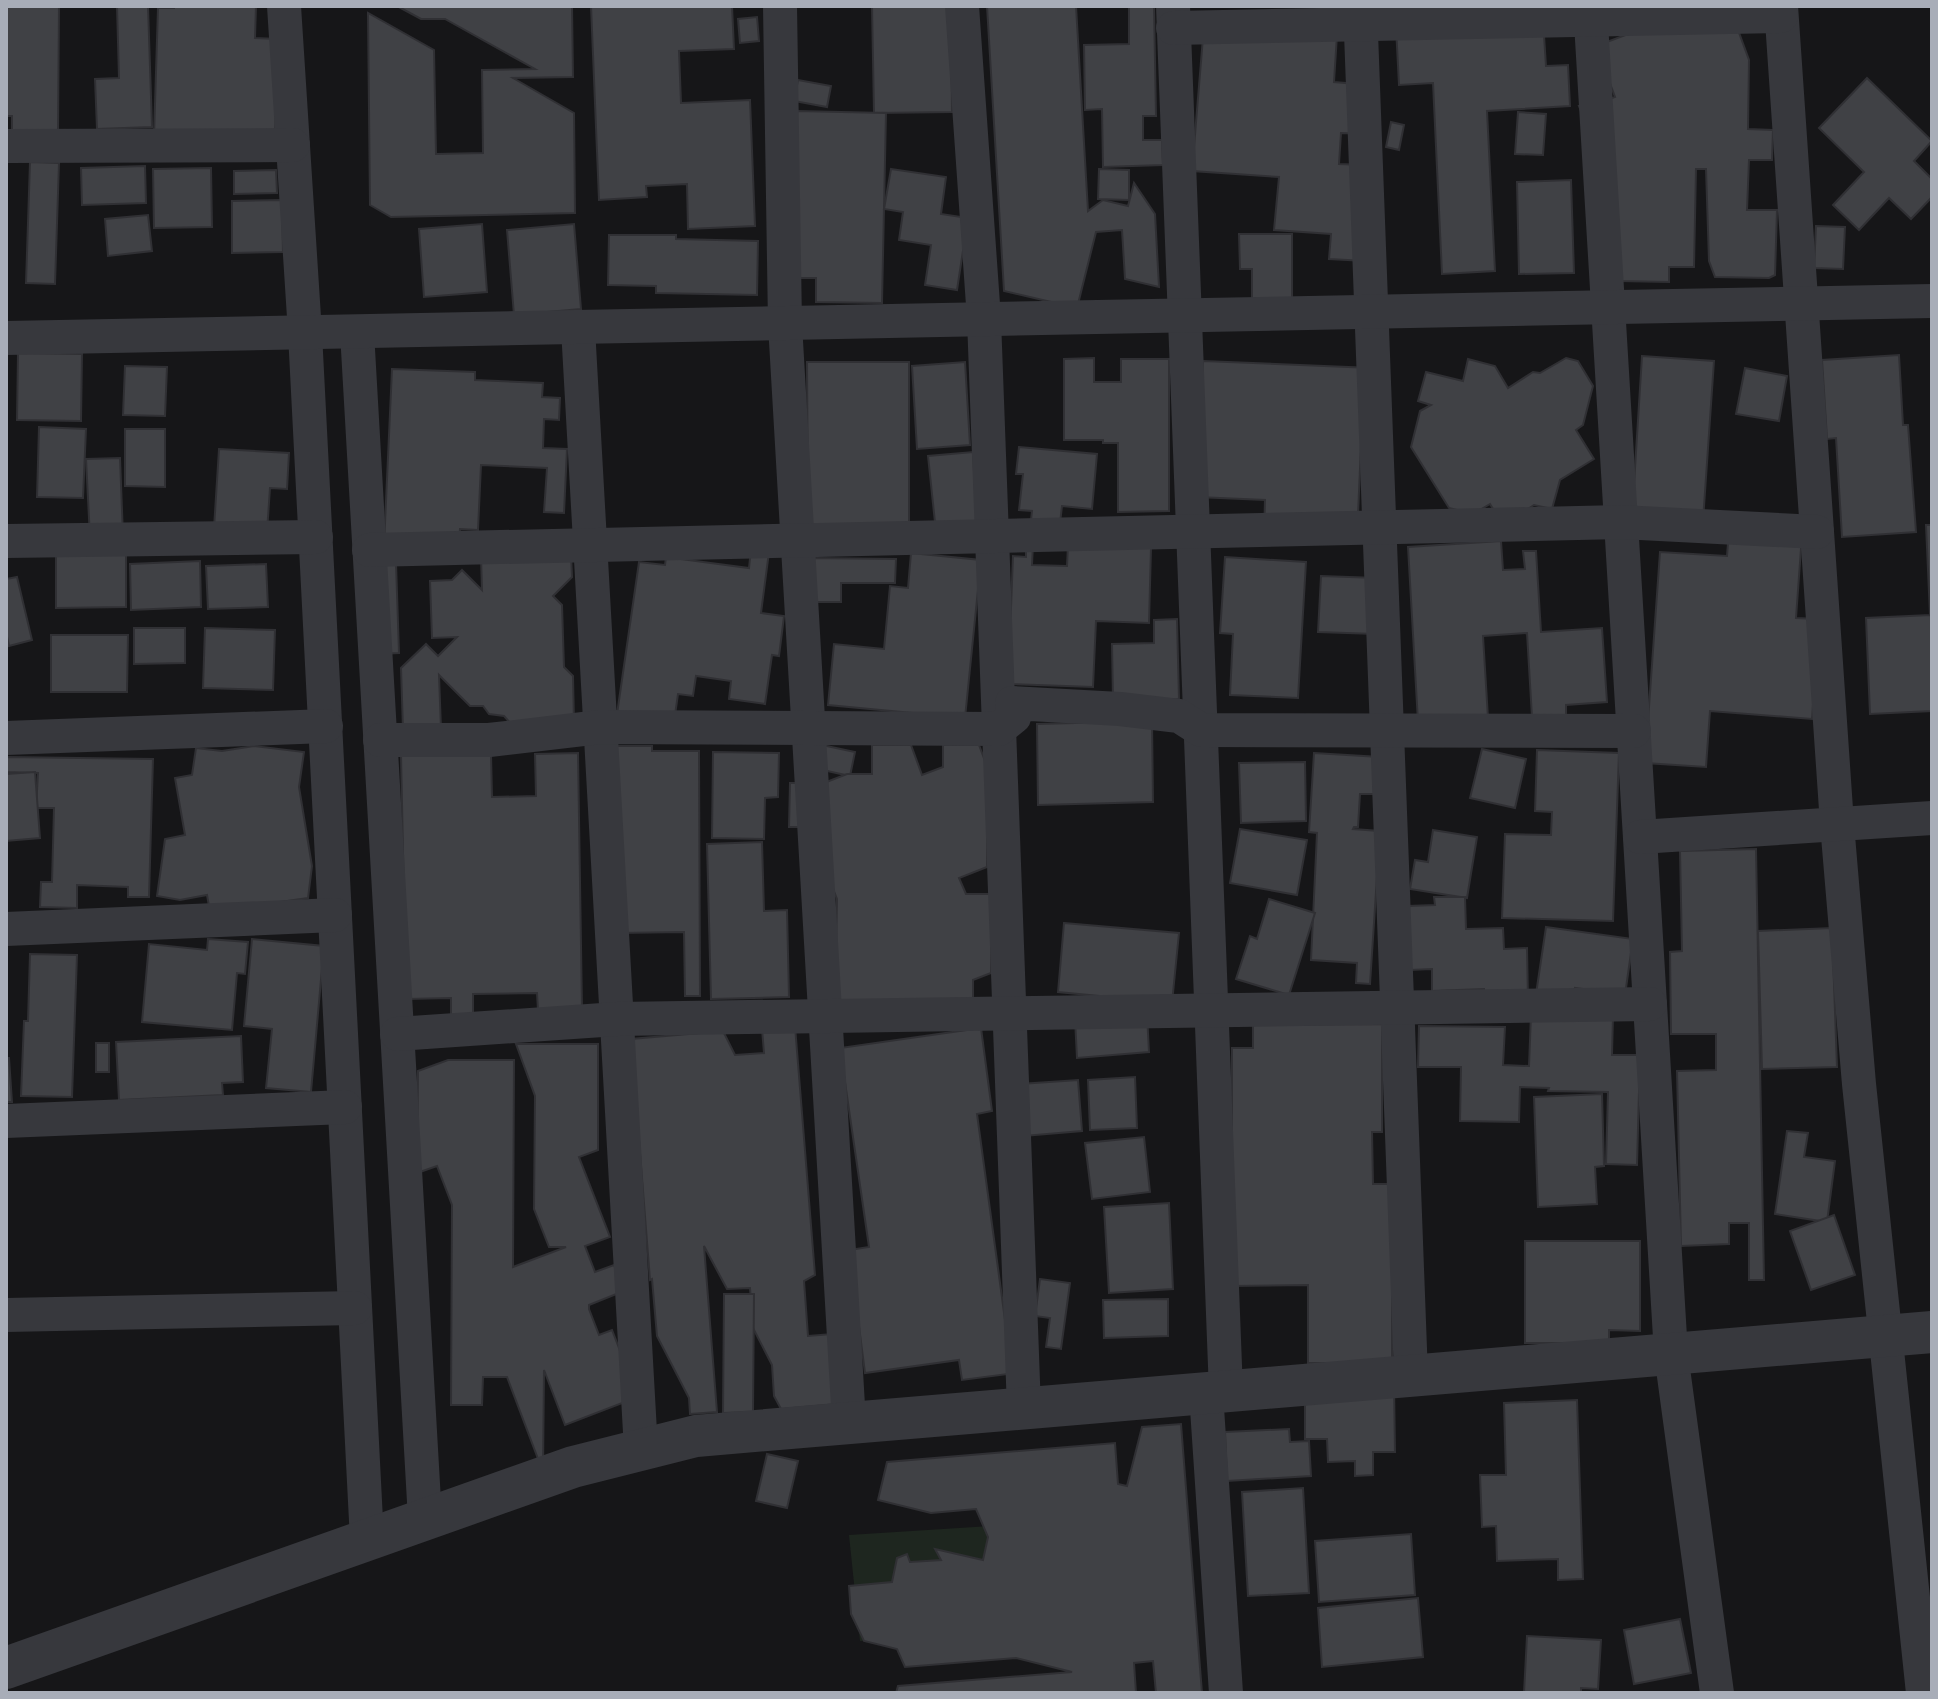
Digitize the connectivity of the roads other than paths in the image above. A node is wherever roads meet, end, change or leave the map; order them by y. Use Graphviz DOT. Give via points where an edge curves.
graph roads {
  1 [pos="284,6"];
  2 [pos="780,6"];
  3 [pos="962,6"];
  4 [pos="1781,11"];
  5 [pos="1591,13"];
  6 [pos="1360,15"];
  7 [pos="1173,17"];
  8 [pos="293,145"];
  9 [pos="6,146"];
  10 [pos="1932,301"];
  11 [pos="1801,303"];
  12 [pos="1608,307"];
  13 [pos="1371,312"];
  14 [pos="1185,315"];
  15 [pos="984,319"];
  16 [pos="785,324"];
  17 [pos="578,328"];
  18 [pos="357,332"];
  19 [pos="305,333"];
  20 [pos="6,338"];
  21 [pos="1621,522"];
  22 [pos="1379,527"];
  23 [pos="1193,531"];
  24 [pos="1817,532"];
  25 [pos="992,536"];
  26 [pos="316,537"];
  27 [pos="797,540"];
  28 [pos="6,541"];
  29 [pos="590,545"];
  30 [pos="369,550"];
  31 [pos="326,726"];
  32 [pos="600,727"];
  33 [pos="809,728"];
  34 [pos="999,729"];
  35 [pos="1201,730"];
  36 [pos="1387,730"];
  37 [pos="1634,731"];
  38 [pos="6,738"];
  39 [pos="380,740"];
  40 [pos="1932,818"];
  41 [pos="1837,824"];
  42 [pos="1640,837"];
  43 [pos="335,915"];
  44 [pos="6,929"];
  45 [pos="1650,1004"];
  46 [pos="1397,1008"];
  47 [pos="1211,1010"];
  48 [pos="1010,1013"];
  49 [pos="825,1016"];
  50 [pos="617,1019"];
  51 [pos="397,1034"];
  52 [pos="345,1107"];
  53 [pos="6,1121"];
  54 [pos="355,1308"];
  55 [pos="6,1315"];
  56 [pos="1932,1332"];
  57 [pos="1885,1336"];
  58 [pos="1671,1354"];
  59 [pos="1411,1376"];
  60 [pos="1216,1392"];
  61 [pos="1024,1409"];
  62 [pos="849,1423"];
  63 [pos="641,1450"];
  64 [pos="425,1519"];
  65 [pos="367,1540"];
  66 [pos="6,1668"];
  67 [pos="1226,1693"];
  68 [pos="1717,1693"];
  69 [pos="1923,1693"];
  1 -- 8 [label="street"];
  2 -- 16 [label="street"];
  3 -- 15 [label="street"];
  4 -- 5 [label="street"];
  4 -- 11 [label="street"];
  5 -- 6 [label="street"];
  5 -- 12 [label="street"];
  6 -- 7 [label="street"];
  6 -- 13 [label="street"];
  7 -- 14 [label="street"];
  8 -- 9 [label="street"];
  8 -- 19 [label="street"];
  10 -- 11 [label="street"];
  11 -- 12 [label="street"];
  11 -- 24 [label="street"];
  12 -- 13 [label="street"];
  12 -- 21 [label="street"];
  13 -- 14 [label="street"];
  13 -- 22 [label="street"];
  14 -- 15 [label="street"];
  14 -- 23 [label="street"];
  15 -- 16 [label="street"];
  15 -- 25 [label="street"];
  16 -- 17 [label="street"];
  16 -- 27 [label="street"];
  17 -- 18 [label="street"];
  17 -- 29 [label="street"];
  18 -- 19 [label="street"];
  18 -- 30 [label="street"];
  19 -- 20 [label="street"];
  19 -- 26 [label="street"];
  21 -- 22 [label="street"];
  21 -- 24 [label="street"];
  21 -- 37 [label="street"];
  22 -- 23 [label="street"];
  22 -- 36 [label="street"];
  23 -- 25 [label="street"];
  23 -- 35 [label="street"];
  24 -- 41 [label="street"];
  25 -- 27 [label="street"];
  25 -- 34 [label="street"];
  26 -- 28 [label="street"];
  26 -- 31 [label="street"];
  27 -- 29 [label="street"];
  27 -- 33 [label="street"];
  29 -- 30 [label="street"];
  29 -- 32 [label="street"];
  30 -- 39 [label="street"];
  31 -- 38 [label="street"];
  31 -- 43 [label="street"];
  32 -- 33 [label="street"];
  32 -- 39 [label="street" via="489,740"];
  32 -- 50 [label="street"];
  33 -- 34 [label="street"];
  33 -- 49 [label="street"];
  34 -- 35 [label="street" via="1014,717 1012,703 1179,716"];
  34 -- 48 [label="street"];
  35 -- 36 [label="street"];
  35 -- 47 [label="street"];
  36 -- 37 [label="street"];
  36 -- 46 [label="street"];
  37 -- 42 [label="street"];
  39 -- 51 [label="street"];
  40 -- 41 [label="street"];
  41 -- 42 [label="street"];
  41 -- 57 [label="street"];
  42 -- 45 [label="street"];
  43 -- 44 [label="street"];
  43 -- 52 [label="street"];
  45 -- 46 [label="street"];
  45 -- 58 [label="street"];
  46 -- 47 [label="street"];
  46 -- 59 [label="street"];
  47 -- 48 [label="street"];
  47 -- 60 [label="street"];
  48 -- 49 [label="street"];
  48 -- 61 [label="street"];
  49 -- 50 [label="street"];
  49 -- 62 [label="street"];
  50 -- 51 [label="street"];
  50 -- 63 [label="street"];
  51 -- 64 [label="street"];
  52 -- 53 [label="street"];
  52 -- 54 [label="street"];
  54 -- 55 [label="street"];
  54 -- 65 [label="street"];
  56 -- 57 [label="street"];
  57 -- 58 [label="street"];
  57 -- 69 [label="street"];
  58 -- 59 [label="street"];
  58 -- 68 [label="street"];
  59 -- 60 [label="street"];
  60 -- 61 [label="street"];
  60 -- 67 [label="street"];
  61 -- 62 [label="street"];
  62 -- 63 [label="street" via="696,1436"];
  63 -- 64 [label="street" via="573,1467"];
  64 -- 65 [label="street"];
  65 -- 66 [label="street"];
}
